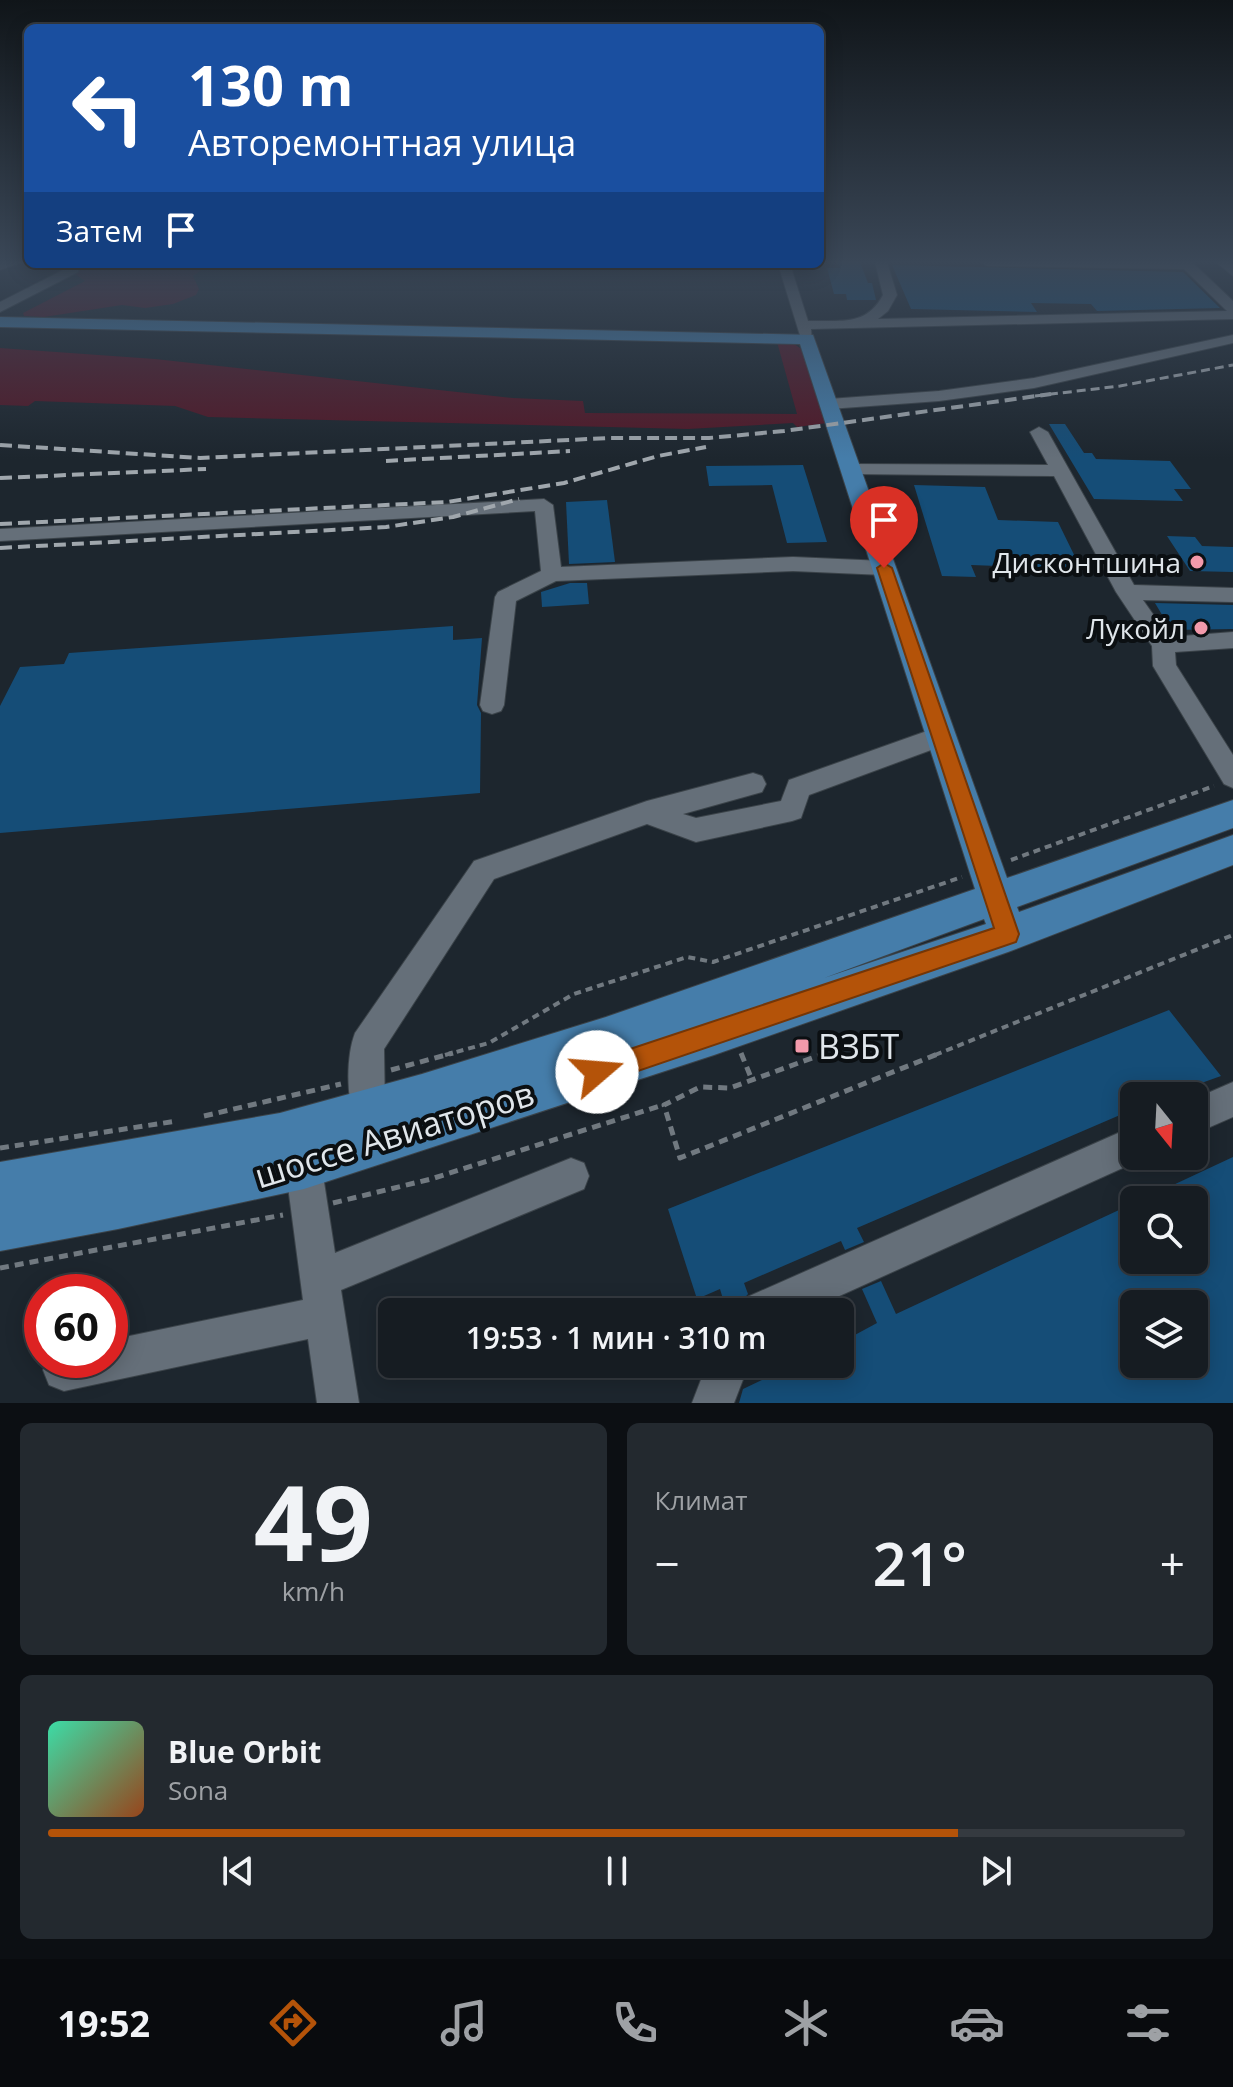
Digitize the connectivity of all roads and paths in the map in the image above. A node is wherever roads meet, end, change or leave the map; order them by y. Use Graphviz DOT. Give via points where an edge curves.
graph roads {
  1 [pos="441,327"];
  2 [pos="804,327"];
  3 [pos="835,327"];
  4 [pos="805,332"];
  5 [pos="1233,339"];
  6 [pos="829,404"];
  7 [pos="1039,432"];
  8 [pos="851,469"];
  9 [pos="1060,471"];
  10 [pos="0,535"];
  11 [pos="884,568"];
  12 [pos="552,574"];
  13 [pos="1127,592"];
  14 [pos="1233,595"];
  15 [pos="1233,640"];
  16 [pos="1163,645"];
  17 [pos="492,705"];
  18 [pos="941,736"];
  19 [pos="753,784"];
  20 [pos="1228,792"];
  21 [pos="647,812"];
  22 [pos="1233,850"];
  23 [pos="997,901"];
  24 [pos="1233,935"];
  25 [pos="848,1045"];
  26 [pos="368,1093"];
  27 [pos="1233,1099"];
  28 [pos="1208,1111"];
  29 [pos="197,1118"];
  30 [pos="182,1120"];
  31 [pos="0,1148"];
  32 [pos="301,1148"];
  33 [pos="1120,1150"];
  34 [pos="571,1176"];
  35 [pos="0,1185"];
  36 [pos="0,1227"];
  37 [pos="322,1297"];
  38 [pos="790,1298"];
  39 [pos="128,1352"];
  40 [pos="723,1378"];
  41 [pos="338,1403"];
  42 [pos="713,1403"];
  1 -- 4 [label="main road"];
  2 -- 4 [label="street"];
  3 -- 4 [label="street"];
  4 -- 6 [label="main road"];
  5 -- 6 [label="street" via="1034,383"];
  6 -- 8 [label="main road"];
  7 -- 9 [label="street"];
  8 -- 9 [label="street"];
  8 -- 11 [label="main road"];
  9 -- 13 [label="street"];
  10 -- 12 [label="street" via="544,505"];
  11 -- 12 [label="street" via="793,564"];
  11 -- 18 [label="main road"];
  12 -- 17 [label="street" via="506,597"];
  13 -- 14 [label="street"];
  13 -- 16 [label="street"];
  15 -- 16 [label="street"];
  16 -- 20 [label="street" via="1165,666"];
  18 -- 21 [label="street" via="798,788 792,810 696,830"];
  18 -- 23 [label="main road"];
  19 -- 21 [label="street"];
  20 -- 23 [label="main road, шоссе Авиаторов"];
  20 -- 23 [label="path"];
  21 -- 26 [label="street" via="484,870 367,1045"];
  22 -- 23 [label="main road, шоссе Авиаторов"];
  23 -- 26 [label="main road, шоссе Авиаторов" via="606,1037"];
  23 -- 26 [label="path" via="713,962 687,957 574,994 489,1043"];
  23 -- 32 [label="main road, шоссе Авиаторов" via="714,1035"];
  24 -- 25 [label="path" via="680,1158 664,1105 700,1087 730,1088"];
  26 -- 29 [label="path"];
  26 -- 32 [label="main road, шоссе Авиаторов"];
  27 -- 28 [label="street"];
  30 -- 31 [label="path"];
  32 -- 35 [label="main road, шоссе Авиаторов" via="125,1165"];
  32 -- 36 [label="main road, шоссе Авиаторов" via="118,1206"];
  32 -- 37 [label="street"];
  33 -- 38 [label="street"];
  34 -- 37 [label="street"];
  37 -- 39 [label="street"];
  37 -- 41 [label="street"];
  40 -- 42 [label="street"];
}
